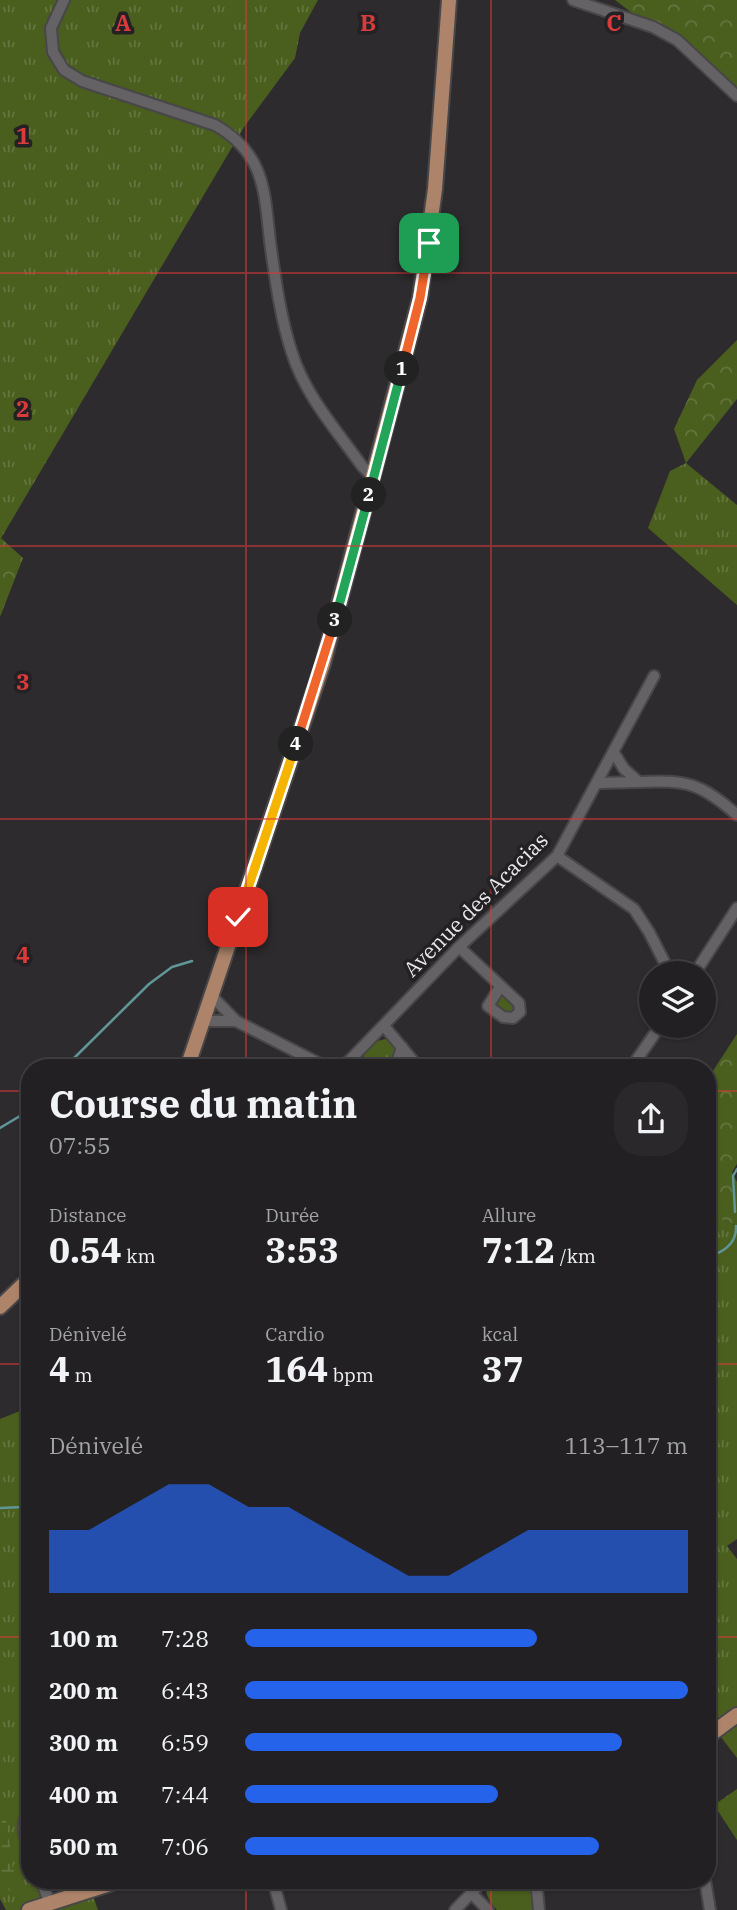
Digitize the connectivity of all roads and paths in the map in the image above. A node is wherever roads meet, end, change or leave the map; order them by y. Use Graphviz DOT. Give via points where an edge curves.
graph roads {
  1 [pos="64,0"];
  2 [pos="449,0"];
  3 [pos="573,0"];
  4 [pos="737,96"];
  5 [pos="374,478"];
  6 [pos="654,676"];
  7 [pos="614,753"];
  8 [pos="639,782"];
  9 [pos="599,783"];
  10 [pos="737,816"];
  11 [pos="557,856"];
  12 [pos="737,908"];
  13 [pos="459,947"];
  14 [pos="664,961"];
  15 [pos="703,961"];
  16 [pos="500,987"];
  17 [pos="211,995"];
  18 [pos="202,1021"];
  19 [pos="236,1021"];
  20 [pos="384,1026"];
  21 [pos="652,1038"];
  22 [pos="402,1047"];
  23 [pos="190,1059"];
  24 [pos="310,1059"];
  25 [pos="352,1059"];
  26 [pos="399,1059"];
  27 [pos="412,1059"];
  28 [pos="637,1059"];
  29 [pos="21,1287"];
  30 [pos="0,1307"];
  31 [pos="737,1715"];
  32 [pos="716,1730"];
  33 [pos="44,1889"];
  34 [pos="95,1889"];
  35 [pos="275,1889"];
  36 [pos="475,1889"];
  37 [pos="537,1889"];
  38 [pos="706,1889"];
  39 [pos="471,1893"];
  40 [pos="50,1904"];
  41 [pos="29,1910"];
  42 [pos="281,1910"];
  43 [pos="455,1910"];
  44 [pos="488,1910"];
  45 [pos="539,1910"];
  46 [pos="710,1910"];
  1 -- 5 [label="street" via="51,27 54,52 64,70 82,81 215,125 232,134 254,160 261,174 292,354 304,383"];
  2 -- 5 [label="main road" via="429,243 420,298"];
  3 -- 4 [label="street" via="653,27 677,40"];
  5 -- 17 [label="main road" via="323,664"];
  6 -- 7 [label="street, Avenue des Acacias"];
  7 -- 8 [label="street"];
  7 -- 9 [label="street, Avenue des Acacias"];
  8 -- 9 [label="street"];
  8 -- 10 [label="street" via="692,785 706,790"];
  9 -- 11 [label="street, Avenue des Acacias"];
  11 -- 13 [label="street, Avenue des Acacias"];
  11 -- 14 [label="street" via="634,909"];
  12 -- 15 [label="street"];
  13 -- 16 [label="street"];
  13 -- 20 [label="street, Avenue des Acacias"];
  17 -- 18 [label="main road"];
  17 -- 19 [label="street"];
  18 -- 19 [label="street"];
  18 -- 23 [label="main road"];
  19 -- 24 [label="street"];
  20 -- 22 [label="street"];
  20 -- 25 [label="street, Avenue des Acacias"];
  21 -- 28 [label="street"];
  22 -- 26 [label="street"];
  22 -- 27 [label="street"];
  29 -- 30 [label="main road"];
  31 -- 32 [label="main road"];
  33 -- 40 [label="street"];
  34 -- 40 [label="main road"];
  35 -- 42 [label="street"];
  36 -- 39 [label="street"];
  37 -- 45 [label="street"];
  38 -- 46 [label="street"];
  39 -- 43 [label="street"];
  39 -- 44 [label="street"];
  40 -- 41 [label="main road"];
}
